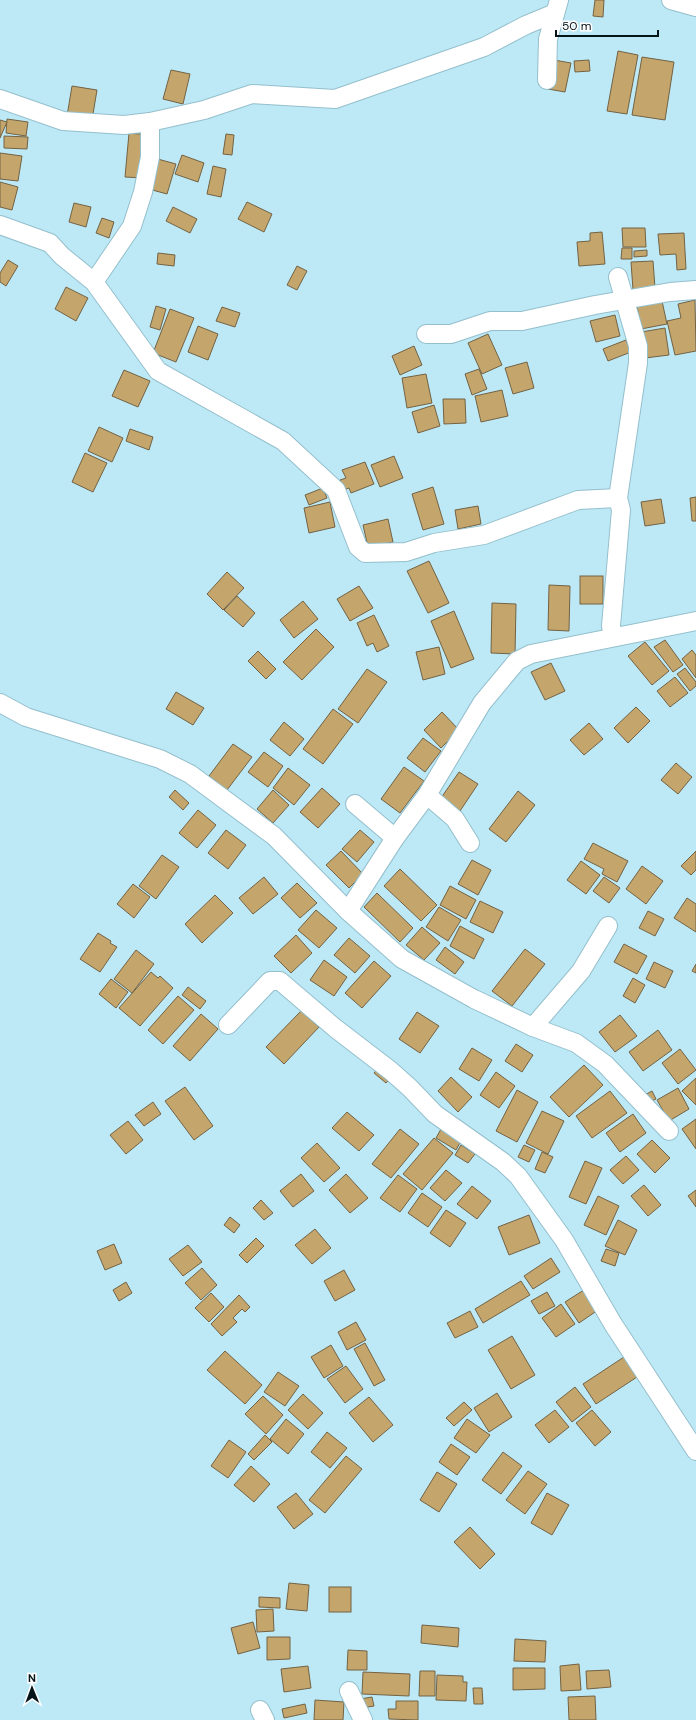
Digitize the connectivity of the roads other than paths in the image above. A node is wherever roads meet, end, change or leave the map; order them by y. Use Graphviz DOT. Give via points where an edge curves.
graph roads {
  1 [pos="671,0"];
  2 [pos="557,6"];
  3 [pos="696,7"];
  4 [pos="547,80"];
  5 [pos="0,99"];
  6 [pos="150,122"];
  7 [pos="0,226"];
  8 [pos="618,277"];
  9 [pos="94,282"];
  10 [pos="696,290"];
  11 [pos="624,301"];
  12 [pos="426,334"];
  13 [pos="618,498"];
  14 [pos="696,621"];
  15 [pos="613,637"];
  16 [pos="0,703"];
  17 [pos="427,795"];
  18 [pos="355,804"];
  19 [pos="395,838"];
  20 [pos="470,843"];
  21 [pos="348,911"];
  22 [pos="608,926"];
  23 [pos="228,1025"];
  24 [pos="533,1027"];
  25 [pos="669,1131"];
  26 [pos="696,1451"];
  27 [pos="349,1691"];
  28 [pos="363,1720"];
  1 -- 3 [label="street"];
  2 -- 4 [label="street" via="548,39"];
  2 -- 6 [label="street" via="484,47 335,100 252,94 204,110"];
  5 -- 6 [label="street" via="63,121 124,125"];
  6 -- 9 [label="street" via="150,157 143,192 132,226"];
  7 -- 9 [label="street" via="50,243"];
  8 -- 11 [label="street"];
  9 -- 13 [label="street" via="158,371 283,441 336,490 358,547 365,553 406,552 434,543 484,535 578,500"];
  10 -- 11 [label="street"];
  11 -- 12 [label="street" via="522,321 490,321 452,334"];
  11 -- 13 [label="street" via="638,346 638,363"];
  13 -- 15 [label="street" via="621,510 611,626"];
  14 -- 15 [label="street"];
  15 -- 17 [label="street" via="531,654 517,661 482,703"];
  16 -- 21 [label="street" via="26,717 160,759 190,774 274,836"];
  17 -- 19 [label="street"];
  17 -- 20 [label="street" via="455,819"];
  18 -- 19 [label="street"];
  19 -- 21 [label="street"];
  21 -- 24 [label="street" via="402,960"];
  22 -- 24 [label="street" via="580,971"];
  23 -- 26 [label="street" via="270,981 280,981 391,1071 435,1114 503,1162 518,1176 564,1240 613,1324"];
  24 -- 25 [label="street" via="576,1043 605,1064"];
  27 -- 28 [label="street"];
}
